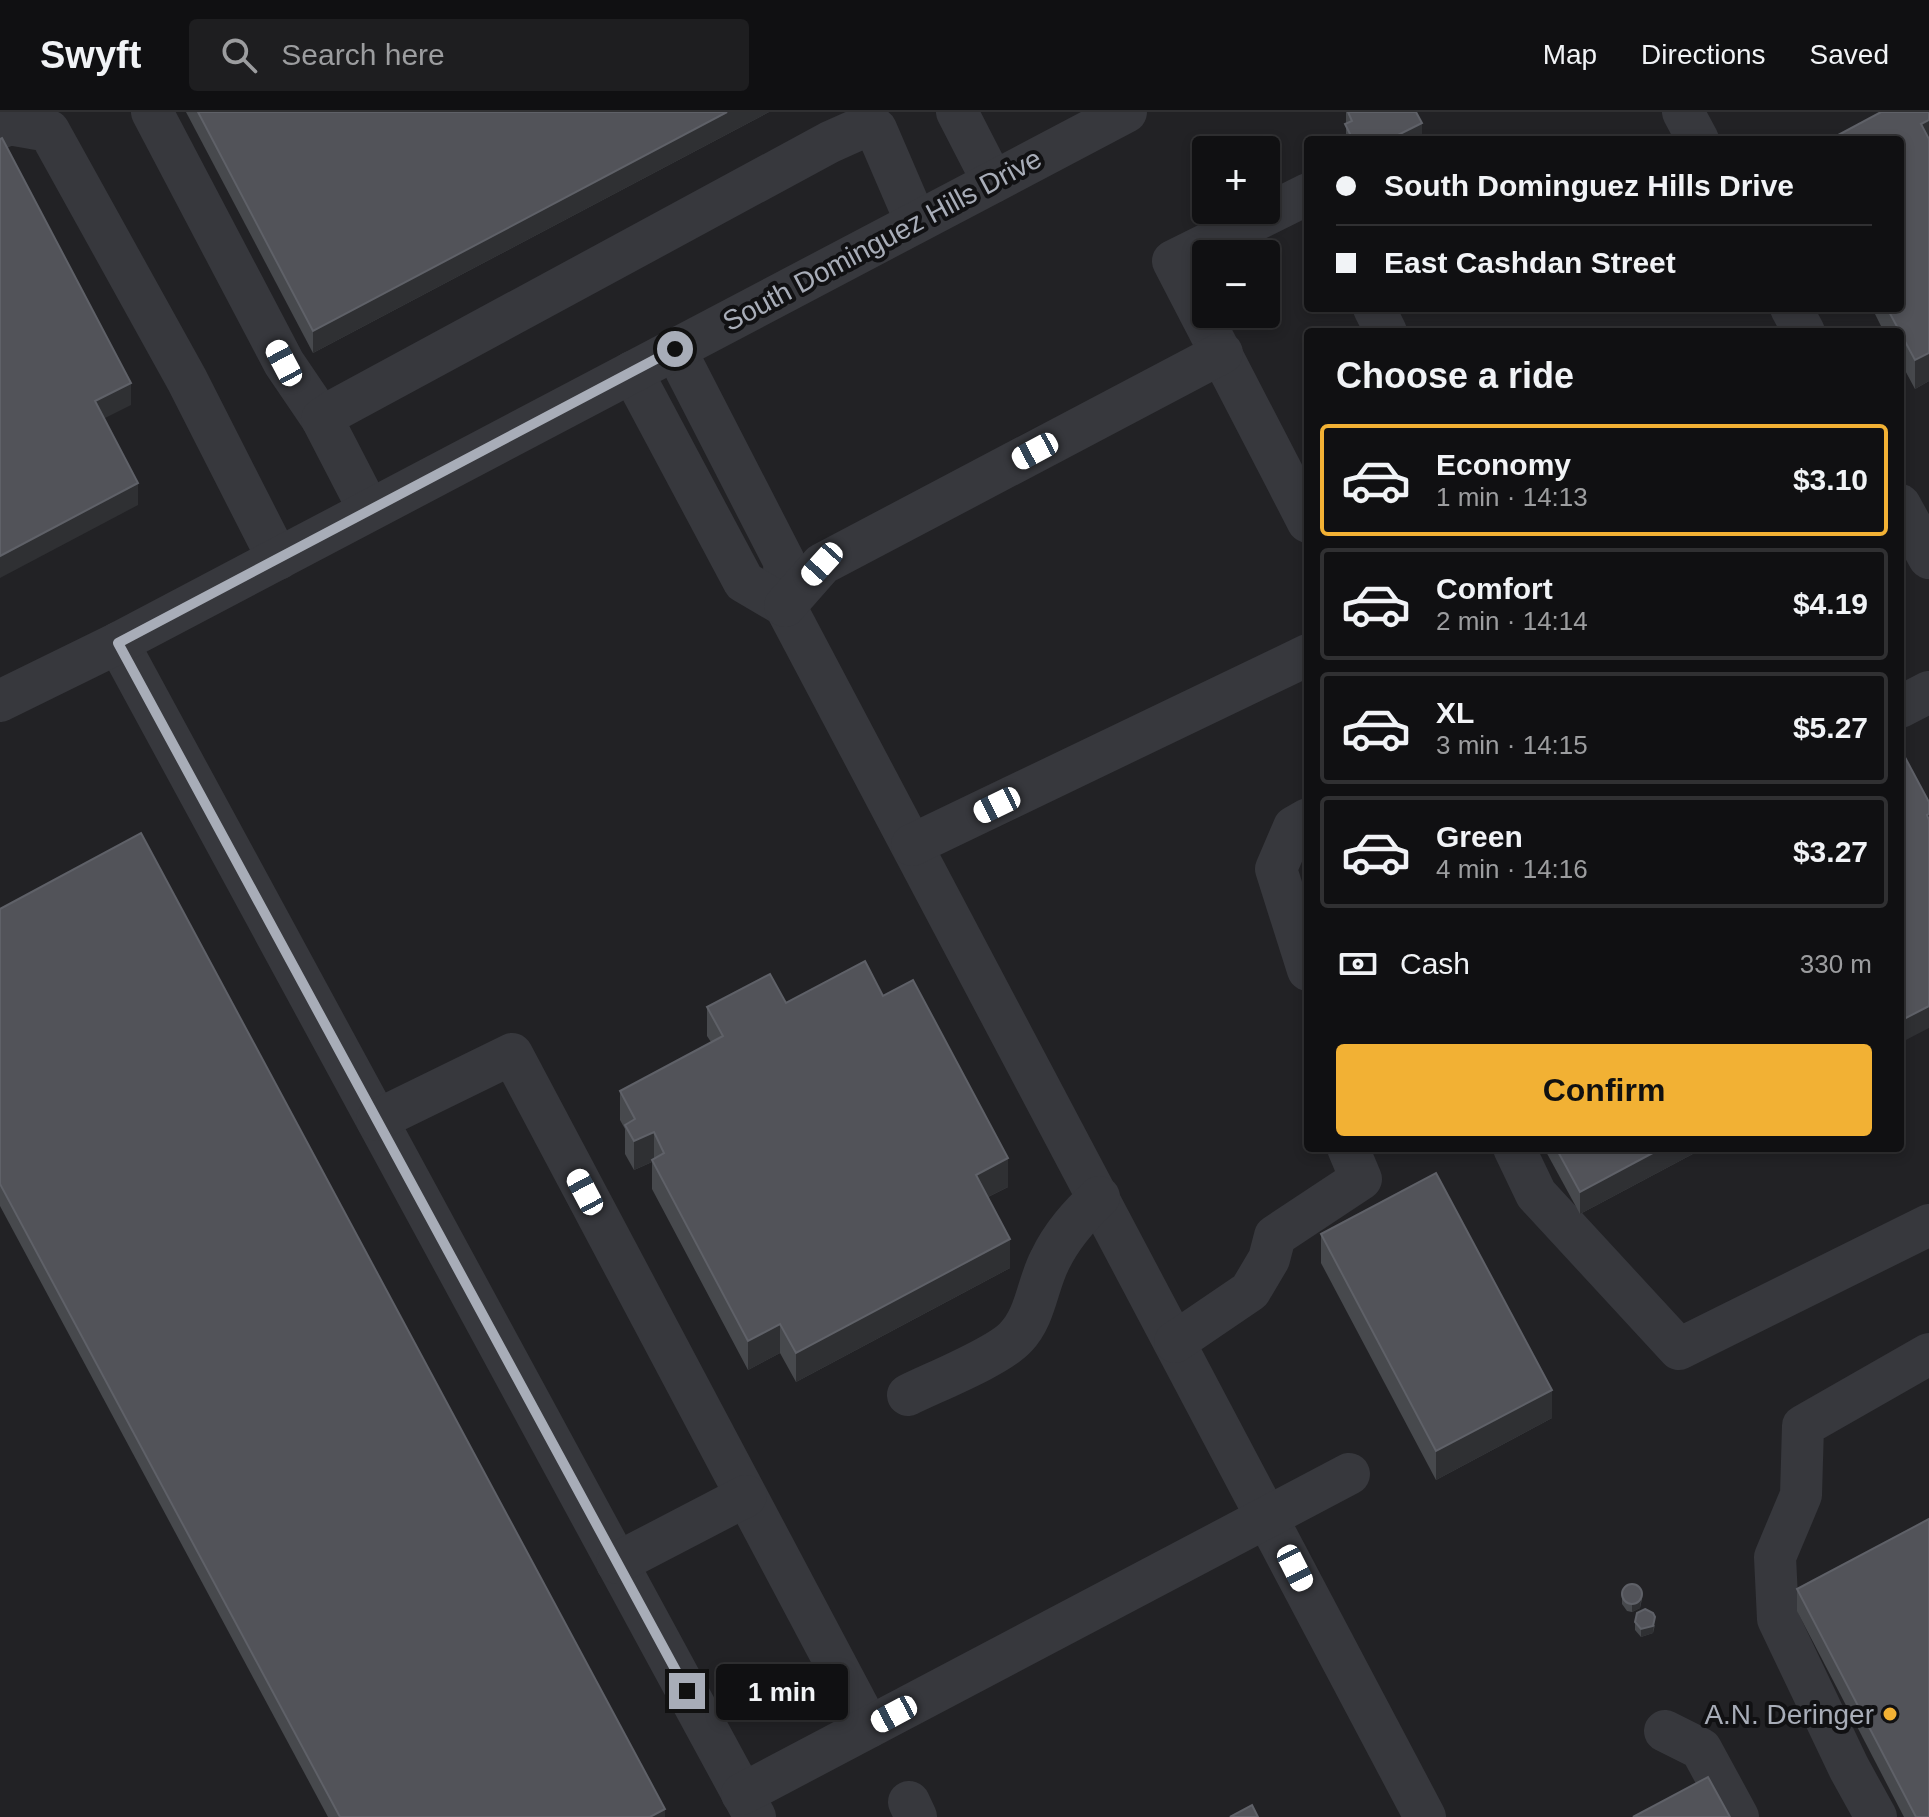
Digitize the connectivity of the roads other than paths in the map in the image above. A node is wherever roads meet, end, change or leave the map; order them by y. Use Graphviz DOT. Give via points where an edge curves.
graph roads {
  1 [pos="152,112"];
  2 [pos="957,112"];
  3 [pos="1126,112"];
  4 [pos="1683,112"];
  5 [pos="0,128"];
  6 [pos="1696,136"];
  7 [pos="993,182"];
  8 [pos="1304,196"];
  9 [pos="916,222"];
  10 [pos="675,349"];
  11 [pos="1222,353"];
  12 [pos="632,372"];
  13 [pos="322,419"];
  14 [pos="369,510"];
  15 [pos="1904,512"];
  16 [pos="1304,514"];
  17 [pos="1929,558"];
  18 [pos="278,559"];
  19 [pos="785,606"];
  20 [pos="118,643"];
  21 [pos="1304,657"];
  22 [pos="1929,692"];
  23 [pos="0,701"];
  24 [pos="1904,705"];
  25 [pos="1304,821"];
  26 [pos="912,845"];
  27 [pos="1304,957"];
  28 [pos="377,1120"];
  29 [pos="1350,1152"];
  30 [pos="1516,1152"];
  31 [pos="1099,1197"];
  32 [pos="1929,1225"];
  33 [pos="1175,1342"];
  34 [pos="1929,1354"];
  35 [pos="908,1395"];
  36 [pos="1349,1474"];
  37 [pos="746,1496"];
  38 [pos="1268,1517"];
  39 [pos="617,1563"];
  40 [pos="869,1727"];
  41 [pos="1665,1731"];
  42 [pos="748,1806"];
  43 [pos="1425,1817"];
  44 [pos="1738,1817"];
  45 [pos="1876,1817"];
  1 -- 13 [label="street" via="284,363"];
  2 -- 7 [label="street"];
  3 -- 7 [label="street, South Dominguez Hills Drive"];
  4 -- 6 [label="street"];
  5 -- 18 [label="street" via="9,124 49,131 187,380"];
  7 -- 9 [label="street, South Dominguez Hills Drive"];
  8 -- 11 [label="street" via="1173,261"];
  9 -- 10 [label="street, South Dominguez Hills Drive"];
  9 -- 13 [label="street" via="876,129 859,129"];
  10 -- 12 [label="street, South Dominguez Hills Drive"];
  10 -- 19 [label="street" via="784,561"];
  11 -- 16 [label="street"];
  11 -- 19 [label="street" via="822,564"];
  12 -- 14 [label="street, South Dominguez Hills Drive"];
  12 -- 19 [label="street" via="744,582"];
  13 -- 14 [label="street"];
  14 -- 18 [label="street, South Dominguez Hills Drive"];
  15 -- 17 [label="street"];
  18 -- 20 [label="street, South Dominguez Hills Drive"];
  19 -- 26 [label="street"];
  20 -- 23 [label="street, South Dominguez Hills Drive"];
  20 -- 28 [label="street"];
  21 -- 26 [label="street"];
  22 -- 24 [label="street"];
  25 -- 27 [label="street" via="1294,827 1276,869"];
  26 -- 31 [label="street"];
  28 -- 37 [label="street" via="512,1054"];
  28 -- 39 [label="street"];
  29 -- 33 [label="street" via="1361,1179 1275,1236 1269,1259 1250,1291"];
  30 -- 32 [label="street" via="1536,1194 1679,1349"];
  31 -- 33 [label="street"];
  31 -- 35 [label="street" via="1074,1221 1049,1260 1028,1322 1014,1340"];
  33 -- 38 [label="street"];
  34 -- 45 [label="street" via="1803,1426 1801,1495 1775,1557 1778,1619"];
  36 -- 38 [label="street"];
  37 -- 39 [label="street"];
  37 -- 40 [label="street"];
  38 -- 40 [label="street"];
  38 -- 43 [label="street"];
  39 -- 42 [label="street"];
  40 -- 42 [label="street"];
  41 -- 44 [label="street" via="1701,1749"];
}
